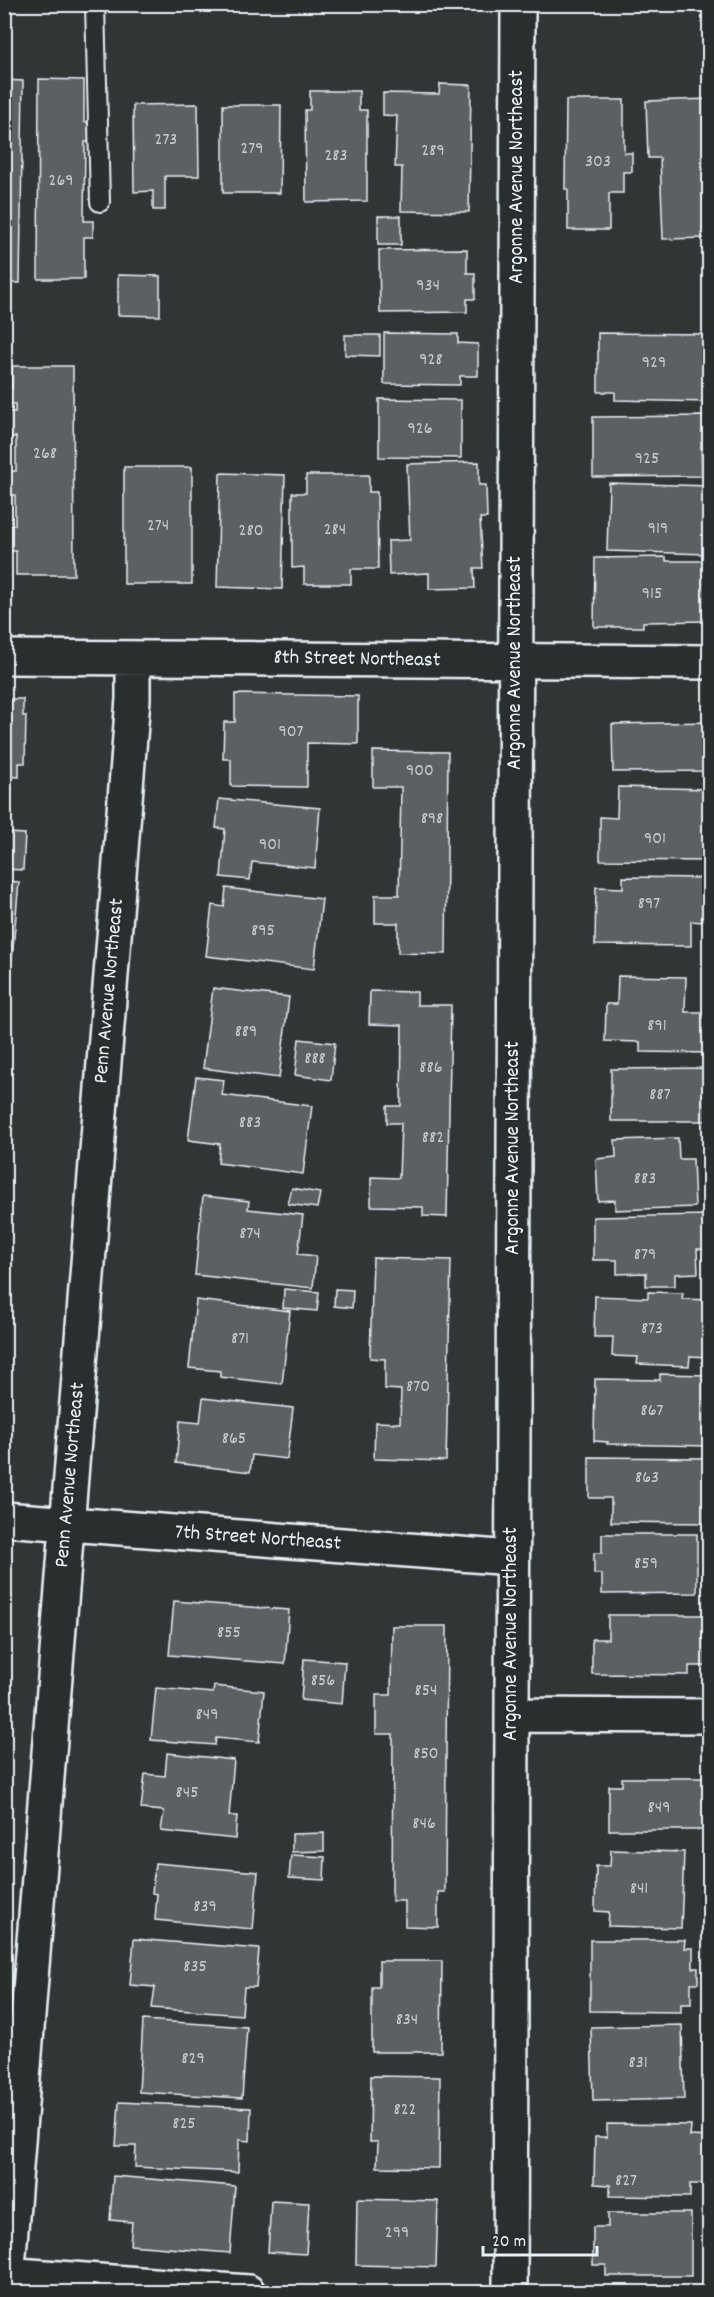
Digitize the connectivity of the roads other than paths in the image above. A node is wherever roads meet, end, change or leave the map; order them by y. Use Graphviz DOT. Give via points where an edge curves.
graph roads {
  1 [pos="95,4"];
  2 [pos="518,4"];
  3 [pos="100,201"];
  4 [pos="4,657"];
  5 [pos="133,658"];
  6 [pos="516,661"];
  7 [pos="710,662"];
  8 [pos="4,1519"];
  9 [pos="67,1525"];
  10 [pos="512,1558"];
  11 [pos="512,1715"];
  12 [pos="710,1716"];
  13 [pos="6,2280"];
  14 [pos="248,2292"];
  15 [pos="510,2292"];
  1 -- 3 [label="lane"];
  2 -- 6 [label="street, Argonne Avenue Northeast"];
  4 -- 5 [label="street, 8th Street Northeast"];
  5 -- 6 [label="street, 8th Street Northeast"];
  5 -- 9 [label="street, Penn Avenue Northeast" via="132,723"];
  6 -- 7 [label="street, 8th Street Northeast"];
  6 -- 10 [label="street, Argonne Avenue Northeast"];
  8 -- 9 [label="street, 7th Street Northeast"];
  9 -- 10 [label="street, 7th Street Northeast"];
  9 -- 13 [label="street, Penn Avenue Northeast"];
  10 -- 11 [label="street, Argonne Avenue Northeast"];
  11 -- 12 [label="street"];
  11 -- 15 [label="street, Argonne Avenue Northeast"];
  13 -- 14 [label="street"];
}
